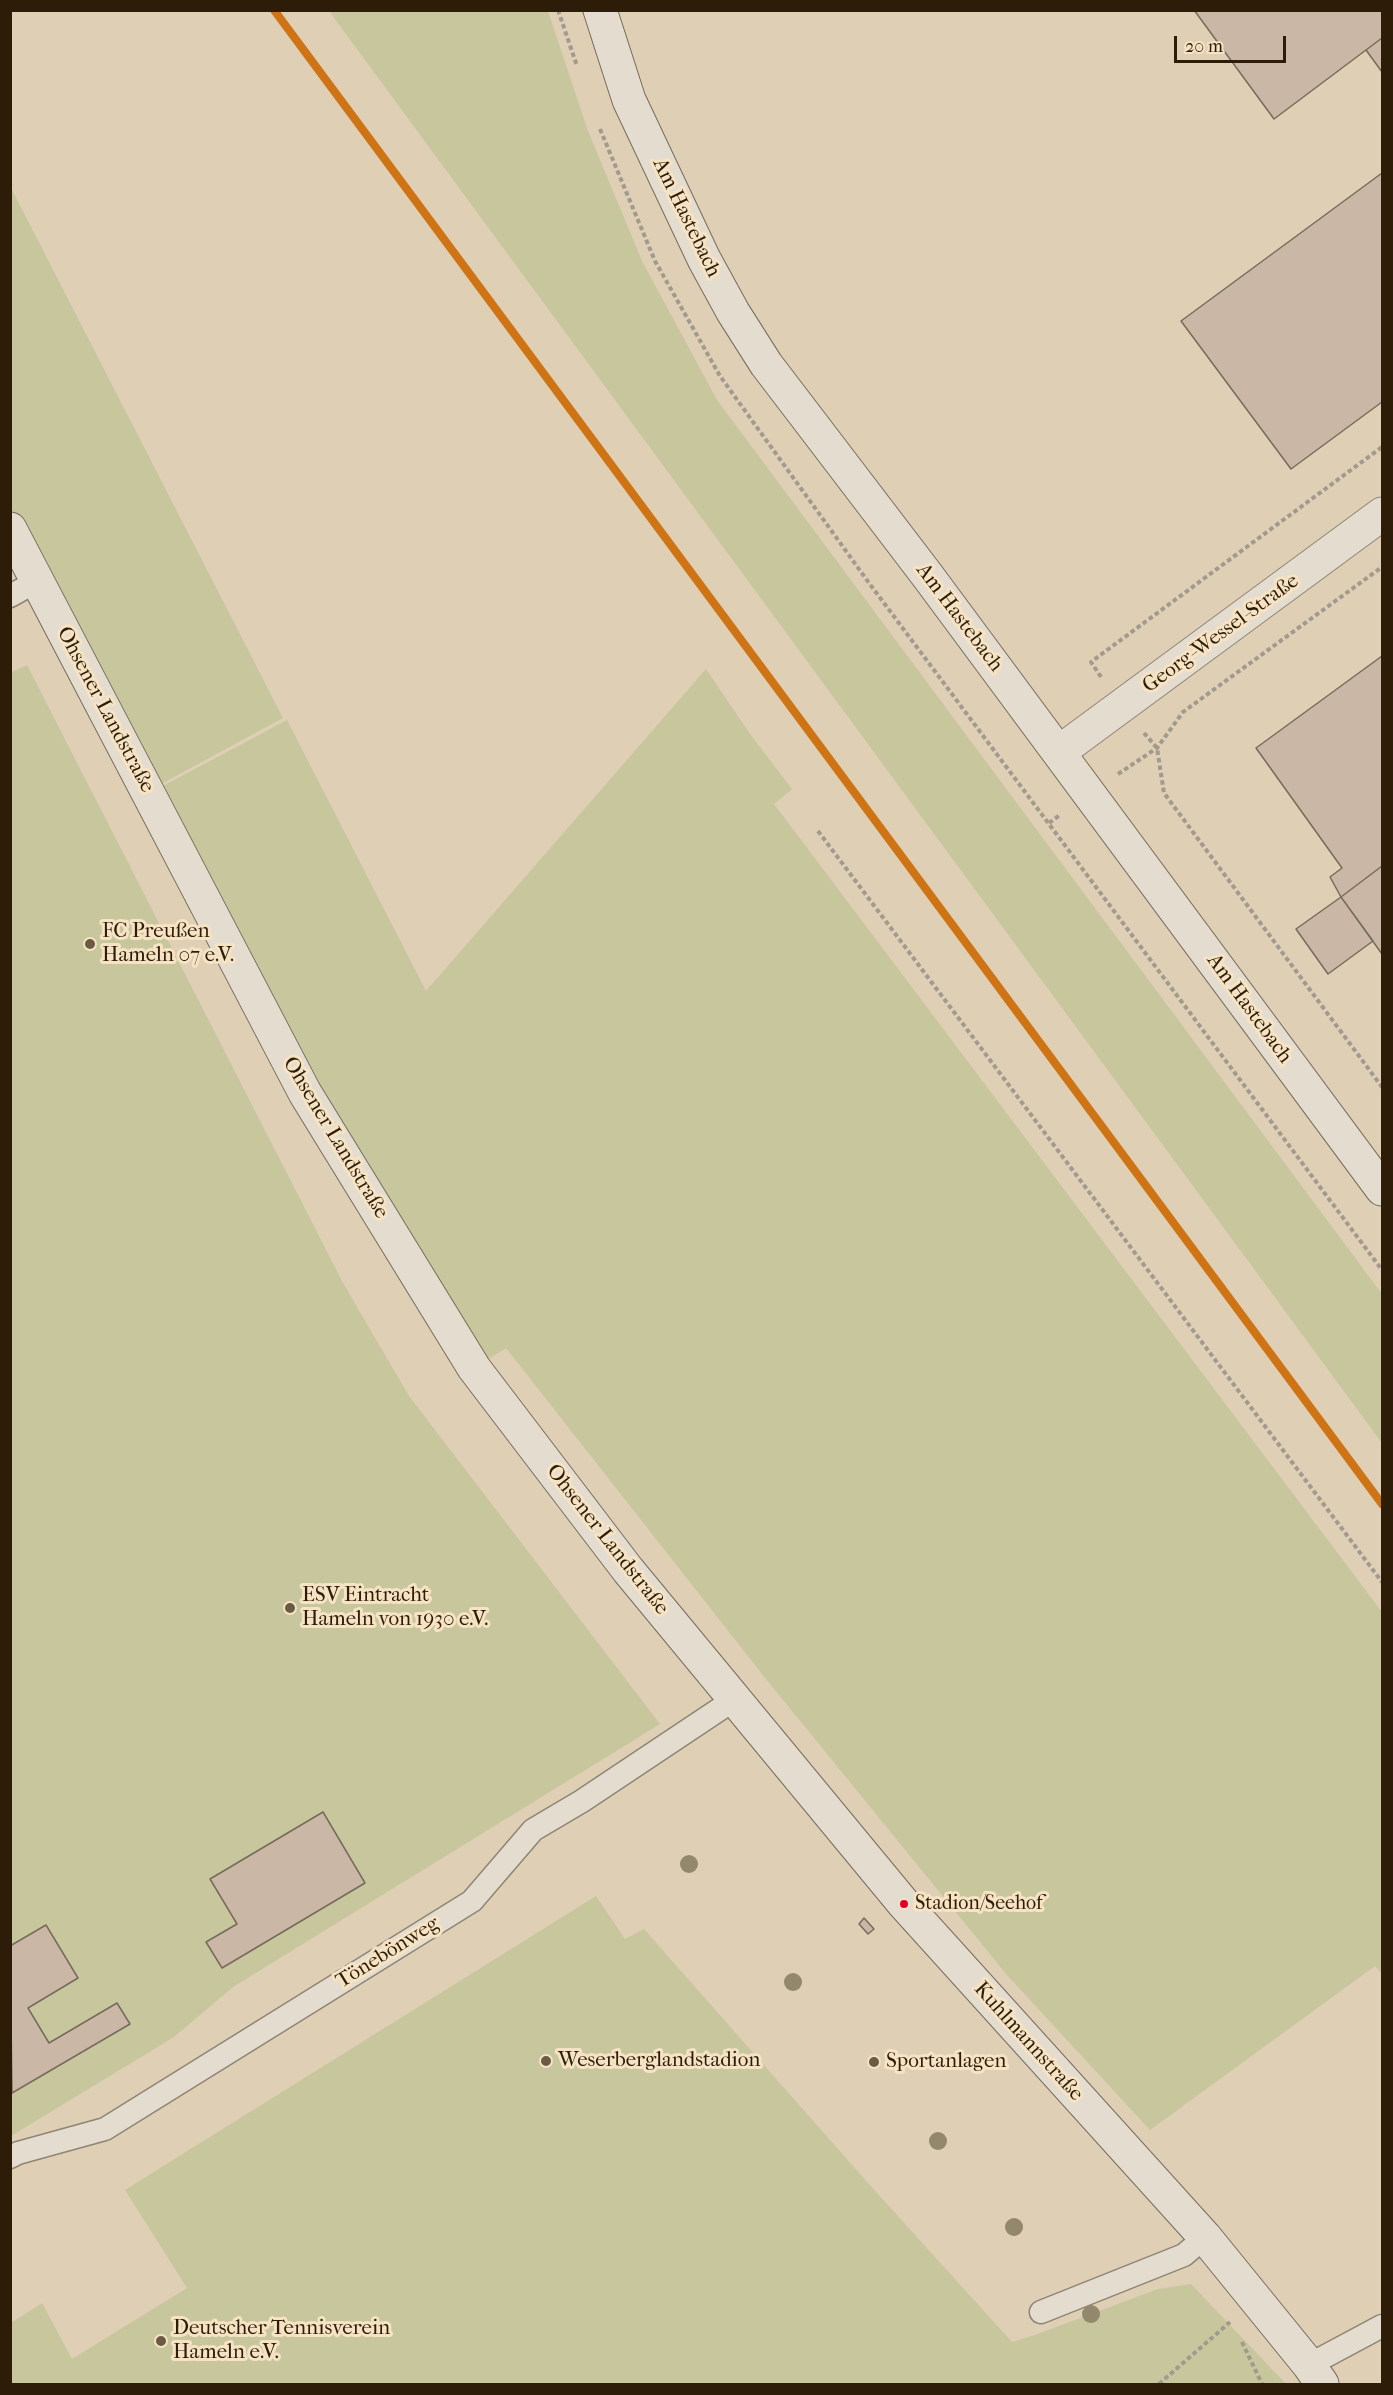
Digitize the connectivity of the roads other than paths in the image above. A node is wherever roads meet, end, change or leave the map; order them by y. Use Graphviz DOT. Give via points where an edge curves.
graph roads {
  1 [pos="600,10"];
  2 [pos="1383,514"];
  3 [pos="10,529"];
  4 [pos="24,588"];
  5 [pos="1059,752"];
  6 [pos="1383,1190"];
  7 [pos="735,1699"];
  8 [pos="10,2157"];
  9 [pos="1205,2237"];
  10 [pos="1041,2312"];
  11 [pos="1383,2326"];
  12 [pos="1315,2375"];
  1 -- 5 [label="main road, Am Hastebach" via="629,100 733,312 766,364"];
  2 -- 5 [label="main road, Georg-Wessel-Straße"];
  3 -- 4 [label="main road, Ohsener Landstraße"];
  4 -- 7 [label="main road, Ohsener Landstraße" via="305,1093 474,1368 628,1570"];
  5 -- 6 [label="main road, Am Hastebach"];
  7 -- 8 [label="lane, Tönebönweg" via="533,1830 472,1901 105,2129"];
  7 -- 9 [label="main road, Kuhlmannstraße" via="904,1904"];
  9 -- 10 [label="lane" via="1184,2255"];
  9 -- 12 [label="main road, Kuhlmannstraße"];
  11 -- 12 [label="lane"];
}
